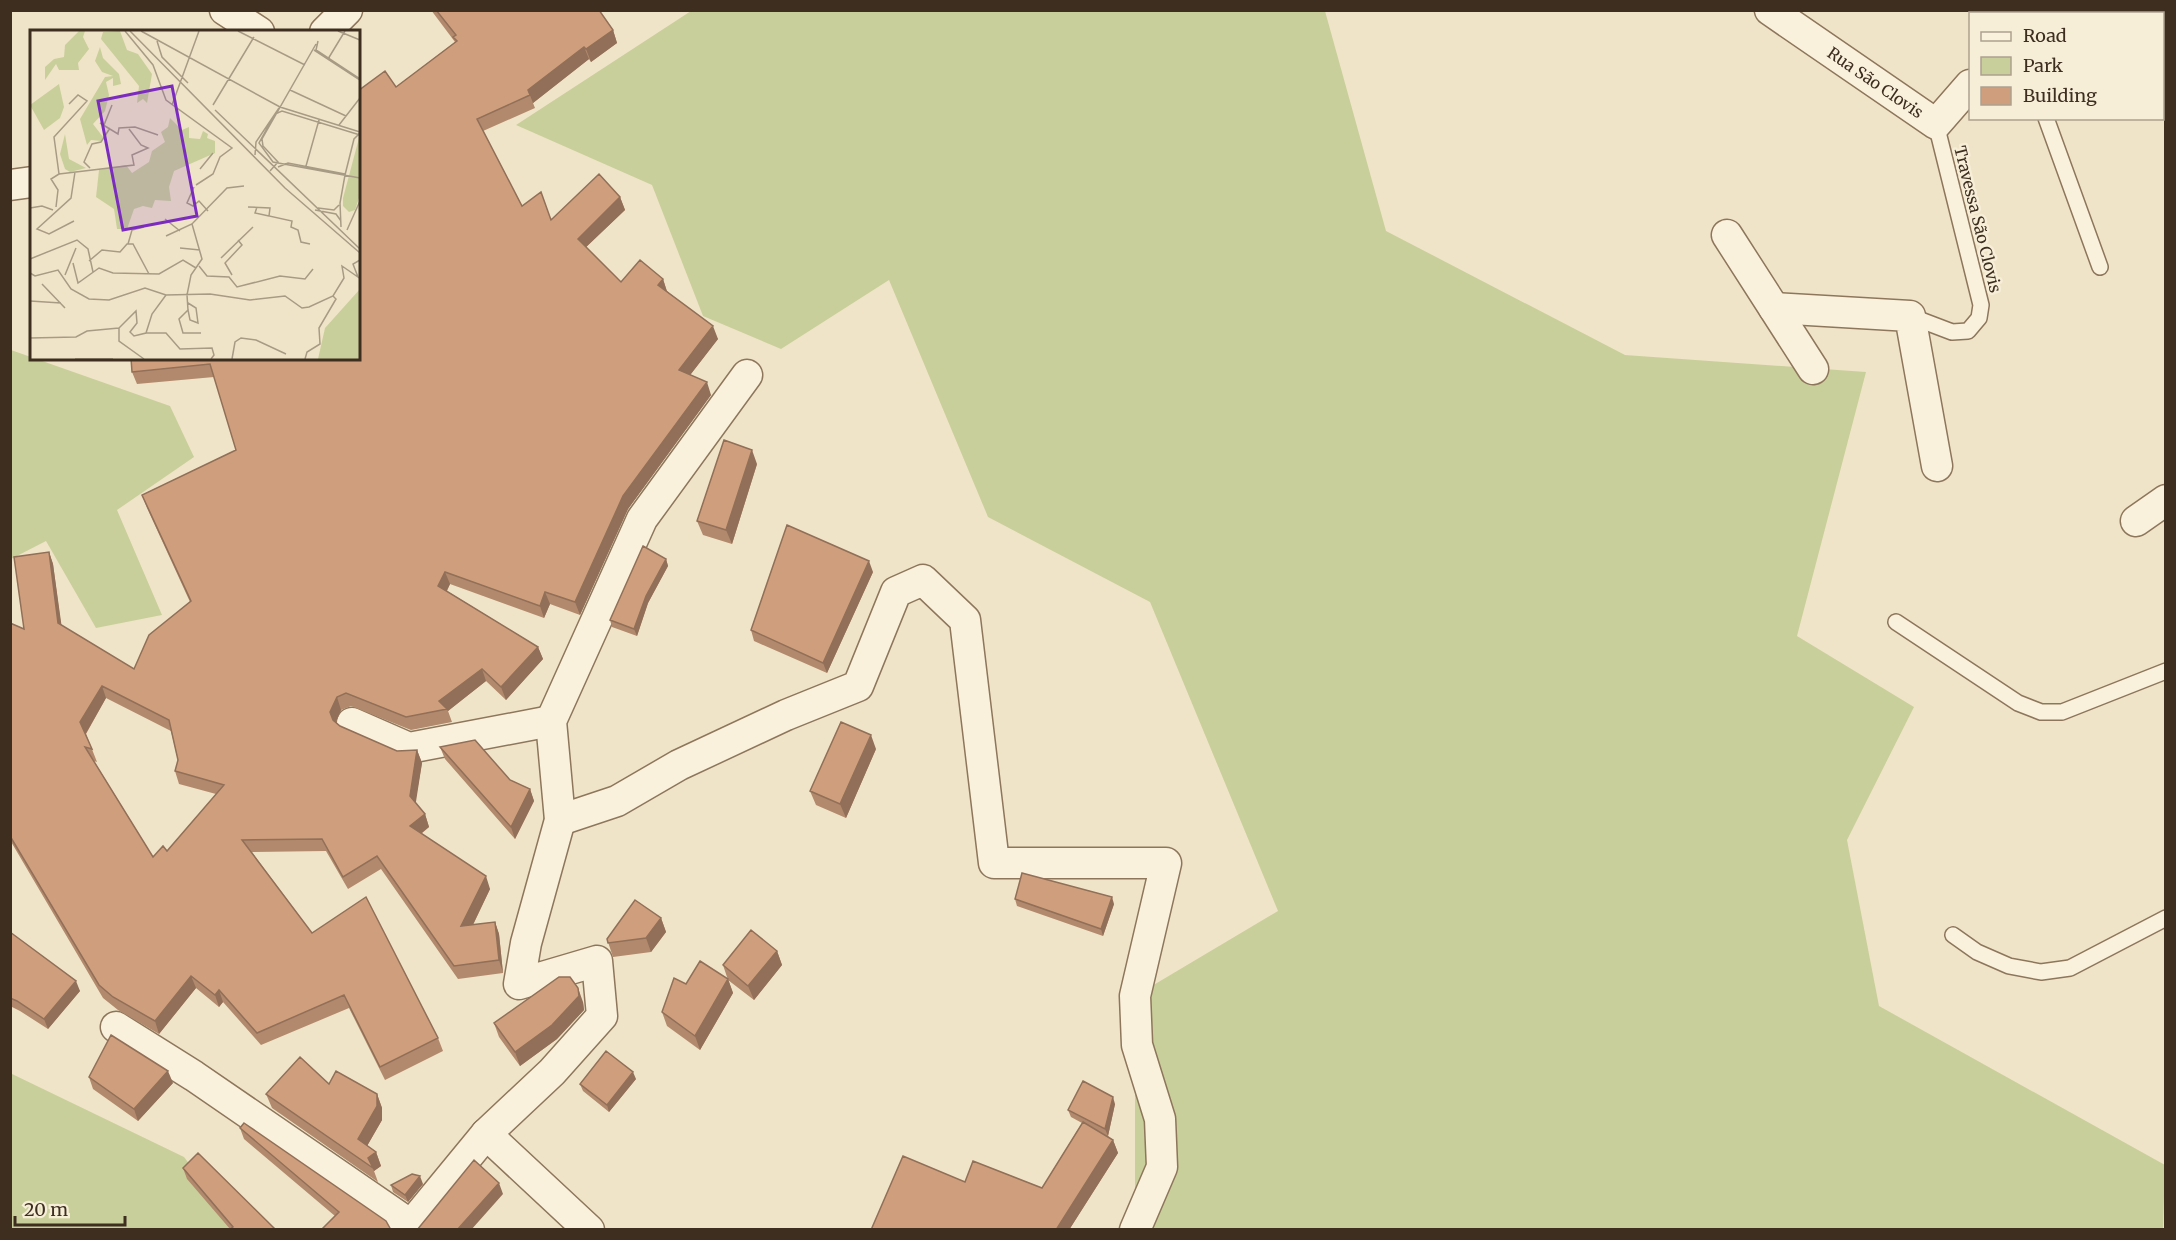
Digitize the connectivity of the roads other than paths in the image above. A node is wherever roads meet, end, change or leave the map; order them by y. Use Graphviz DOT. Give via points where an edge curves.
graph roads {
  1 [pos="225,10"];
  2 [pos="347,10"];
  3 [pos="1770,10"];
  4 [pos="256,30"];
  5 [pos="327,30"];
  6 [pos="1969,87"];
  7 [pos="2047,120"];
  8 [pos="1936,124"];
  9 [pos="30,182"];
  10 [pos="10,185"];
  11 [pos="1727,235"];
  12 [pos="2100,267"];
  13 [pos="1774,308"];
  14 [pos="1910,316"];
  15 [pos="1813,369"];
  16 [pos="747,375"];
  17 [pos="1937,466"];
  18 [pos="2166,500"];
  19 [pos="2136,521"];
  20 [pos="1896,622"];
  21 [pos="2166,671"];
  22 [pos="551,721"];
  23 [pos="352,723"];
  24 [pos="560,820"];
  25 [pos="2166,918"];
  26 [pos="1953,935"];
  27 [pos="117,1028"];
  28 [pos="486,1134"];
  29 [pos="409,1228"];
  30 [pos="589,1230"];
  31 [pos="1135,1230"];
  1 -- 4 [label="street"];
  2 -- 5 [label="street"];
  3 -- 8 [label="street, Rua São Clovis"];
  6 -- 8 [label="street, Rua São Clovis"];
  7 -- 12 [label="lane"];
  8 -- 14 [label="lane, Travessa São Clovis" via="1981,305 1979,318 1968,331 1952,332"];
  9 -- 10 [label="street"];
  11 -- 13 [label="street"];
  13 -- 14 [label="street"];
  13 -- 15 [label="street"];
  14 -- 17 [label="street"];
  16 -- 22 [label="street" via="642,519"];
  18 -- 19 [label="street"];
  20 -- 21 [label="lane" via="2018,703 2041,712 2062,712"];
  22 -- 23 [label="street" via="409,748"];
  22 -- 24 [label="street"];
  24 -- 28 [label="street" via="526,942 519,984 597,962 602,1016 552,1072"];
  24 -- 31 [label="street" via="617,801 690,760 858,686 896,592 923,580 965,620 994,863 1166,863 1135,996 1137,1045 1160,1119 1162,1167"];
  25 -- 26 [label="lane" via="2070,968 2041,972 2009,966 1977,952"];
  27 -- 29 [label="street" via="194,1077"];
  28 -- 29 [label="street"];
  28 -- 30 [label="street"];
}
